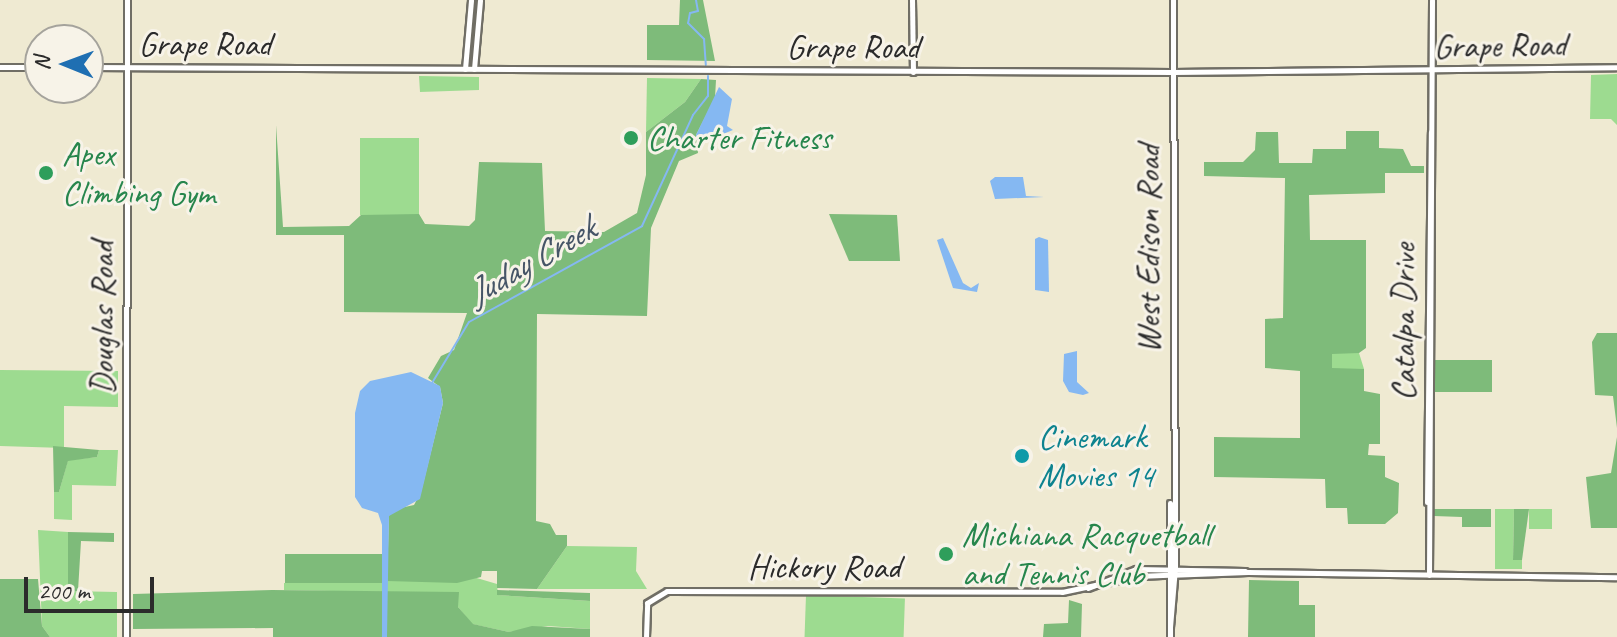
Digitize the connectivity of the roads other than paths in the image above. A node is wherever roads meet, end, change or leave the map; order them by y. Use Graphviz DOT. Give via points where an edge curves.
graph roads {
  1 [pos="127,0"];
  2 [pos="471,0"];
  3 [pos="480,0"];
  4 [pos="912,0"];
  5 [pos="1173,0"];
  6 [pos="1432,0"];
  7 [pos="0,67"];
  8 [pos="24,67"];
  9 [pos="104,67"];
  10 [pos="127,67"];
  11 [pos="1617,67"];
  12 [pos="465,69"];
  13 [pos="474,69"];
  14 [pos="1431,70"];
  15 [pos="913,72"];
  16 [pos="1173,72"];
  17 [pos="1171,499"];
  18 [pos="1167,571"];
  19 [pos="1175,571"];
  20 [pos="1429,575"];
  21 [pos="1617,577"];
  22 [pos="1170,627"];
  23 [pos="126,637"];
  24 [pos="646,637"];
  25 [pos="1170,637"];
  1 -- 10 [label="street, Douglas Road"];
  2 -- 12 [label="street"];
  3 -- 13 [label="street"];
  4 -- 15 [label="street"];
  5 -- 16 [label="street, West Edison Road"];
  6 -- 14 [label="street, Catalpa Drive"];
  7 -- 8 [label="street"];
  9 -- 10 [label="street, Grape Road"];
  10 -- 12 [label="street, Grape Road"];
  10 -- 23 [label="street, Douglas Road"];
  11 -- 14 [label="street, Grape Road"];
  12 -- 13 [label="street, Grape Road"];
  13 -- 15 [label="street, Grape Road"];
  14 -- 16 [label="street, Grape Road"];
  14 -- 20 [label="street, Catalpa Drive"];
  15 -- 16 [label="street, Grape Road"];
  16 -- 17 [label="street, West Edison Road"];
  17 -- 18 [label="street, West Edison Road"];
  17 -- 19 [label="street, West Edison Road"];
  18 -- 19 [label="street, Hickory Road"];
  18 -- 22 [label="street, West Edison Road"];
  18 -- 24 [label="street, Hickory Road" via="1087,588 656,593 646,609"];
  19 -- 20 [label="street, Hickory Road"];
  19 -- 22 [label="street, West Edison Road"];
  20 -- 21 [label="street, Hickory Road"];
  22 -- 25 [label="street"];
}
